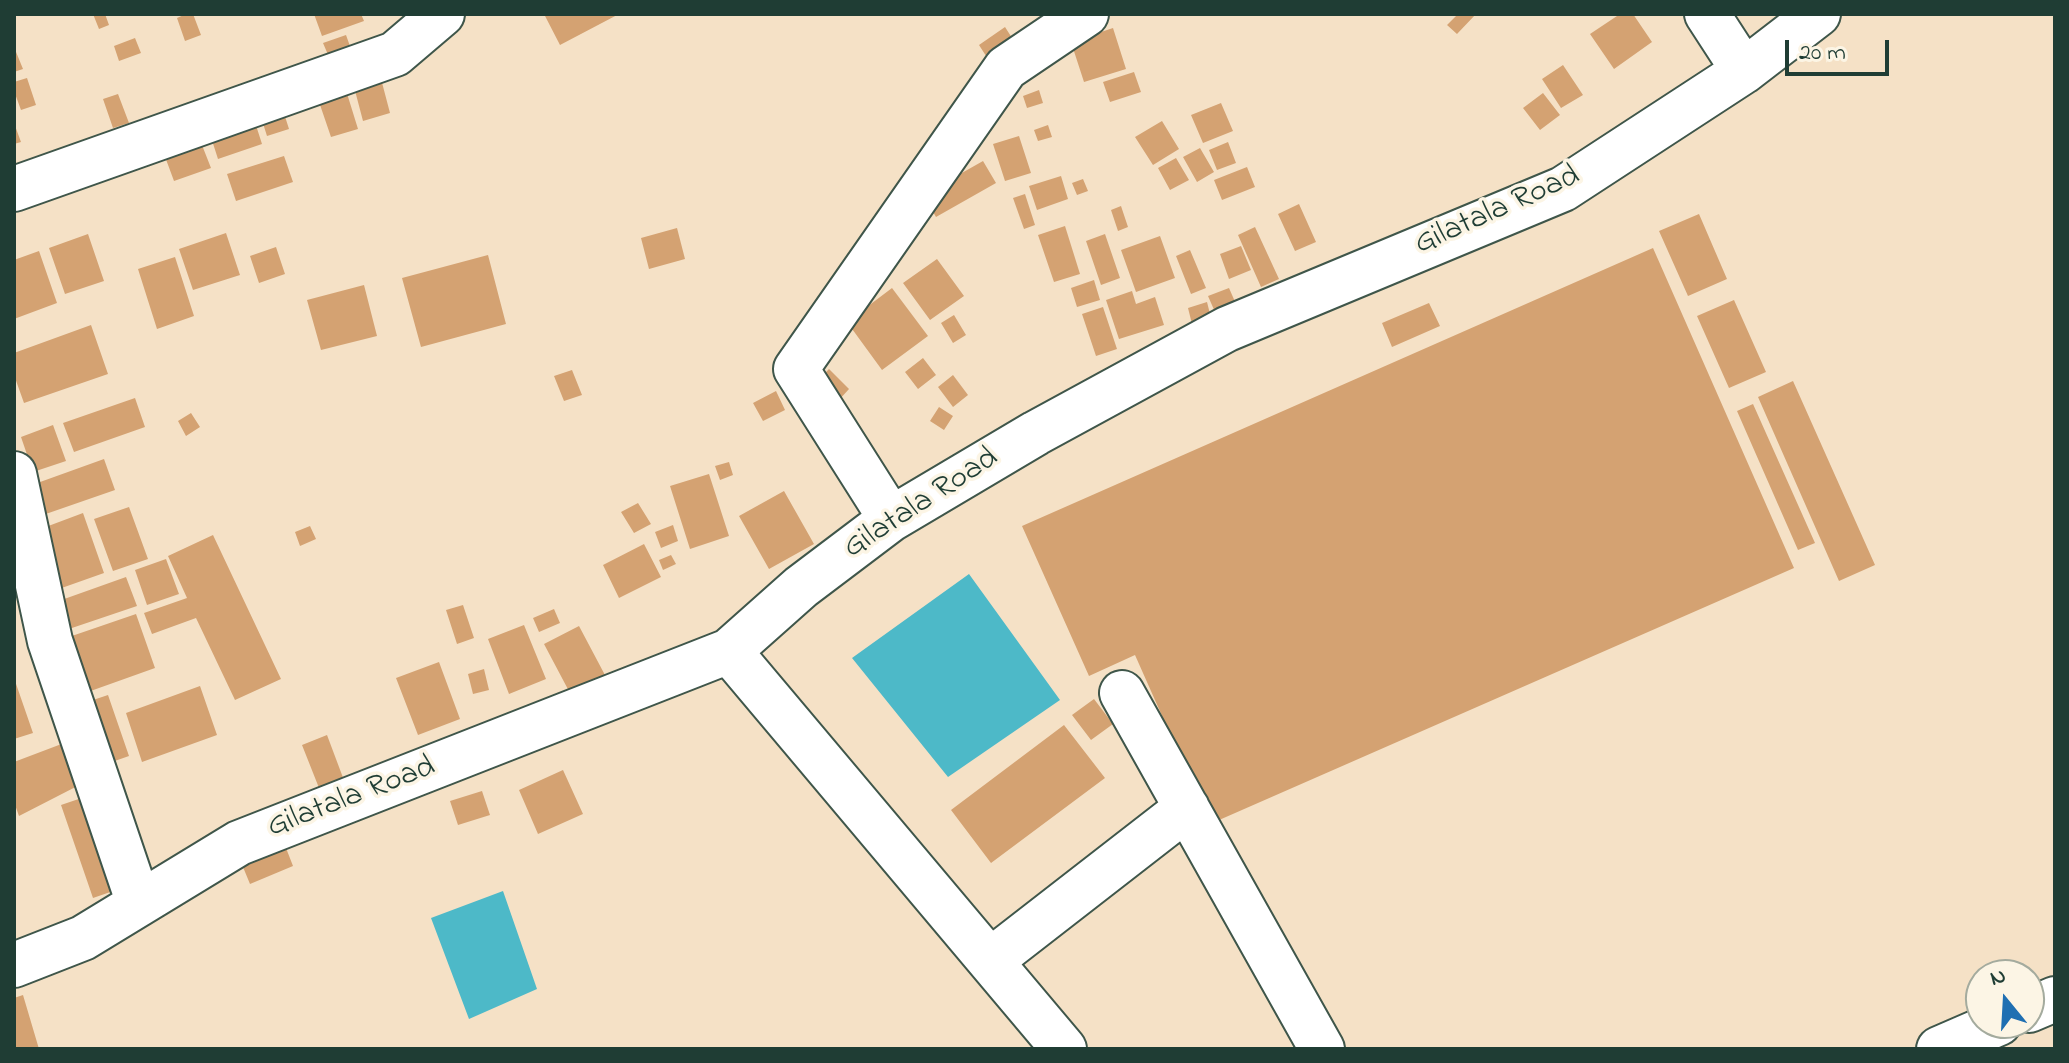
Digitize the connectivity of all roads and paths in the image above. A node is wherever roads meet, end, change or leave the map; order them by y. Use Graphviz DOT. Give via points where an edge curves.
graph roads {
  1 [pos="442,14"];
  2 [pos="1086,14"];
  3 [pos="1707,14"];
  4 [pos="1818,14"];
  5 [pos="1744,71"];
  6 [pos="14,189"];
  7 [pos="14,474"];
  8 [pos="891,519"];
  9 [pos="729,651"];
  10 [pos="1122,693"];
  11 [pos="1187,808"];
  12 [pos="139,904"];
  13 [pos="990,961"];
  14 [pos="14,965"];
  15 [pos="1965,1038"];
  16 [pos="1064,1049"];
  17 [pos="1322,1049"];
  18 [pos="1939,1049"];
  1 -- 6 [label="street" via="395,54"];
  2 -- 8 [label="street" via="1006,68 796,369"];
  3 -- 5 [label="street"];
  4 -- 5 [label="street, Gilatala Road"];
  5 -- 8 [label="street, Gilatala Road" via="1563,189 1227,329"];
  7 -- 12 [label="street" via="50,641"];
  8 -- 9 [label="street, Gilatala Road" via="801,587"];
  9 -- 12 [label="street, Gilatala Road" via="239,843"];
  9 -- 13 [label="street"];
  10 -- 11 [label="street"];
  11 -- 13 [label="street"];
  11 -- 17 [label="street"];
  12 -- 14 [label="street, Gilatala Road" via="83,938"];
  13 -- 16 [label="street"];
  15 -- 18 [label="street"];
}
